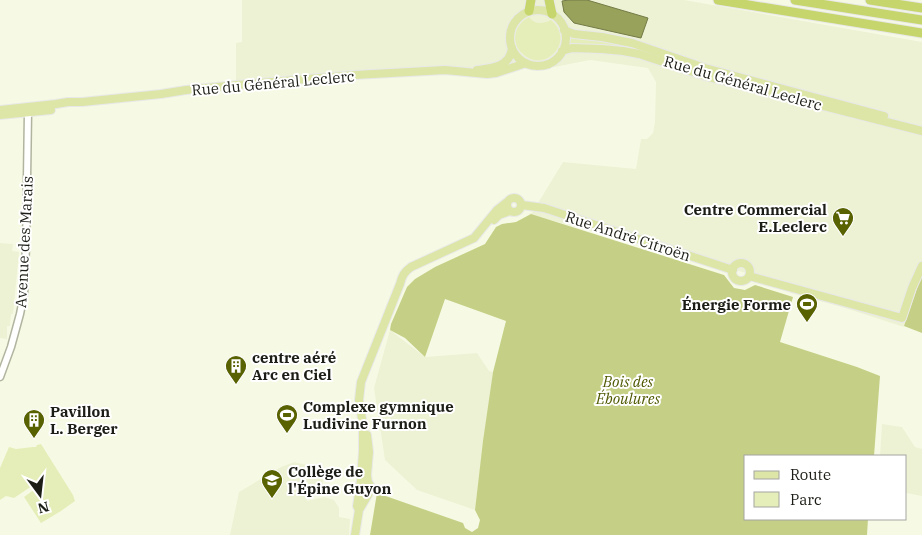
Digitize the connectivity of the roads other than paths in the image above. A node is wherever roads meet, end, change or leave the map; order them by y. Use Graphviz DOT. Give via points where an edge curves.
graph roads {
  1 [pos="531,0"];
  2 [pos="549,0"];
  3 [pos="718,0"];
  4 [pos="795,0"];
  5 [pos="870,0"];
  6 [pos="922,8"];
  7 [pos="529,11"];
  8 [pos="552,14"];
  9 [pos="922,20"];
  10 [pos="564,30"];
  11 [pos="922,34"];
  12 [pos="512,48"];
  13 [pos="562,50"];
  14 [pos="526,63"];
  15 [pos="465,72"];
  16 [pos="82,102"];
  17 [pos="56,104"];
  18 [pos="20,108"];
  19 [pos="0,110"];
  20 [pos="42,110"];
  21 [pos="28,112"];
  22 [pos="0,115"];
  23 [pos="922,126"];
  24 [pos="922,131"];
  25 [pos="508,202"];
  26 [pos="522,205"];
  27 [pos="510,212"];
  28 [pos="482,234"];
  29 [pos="922,266"];
  30 [pos="733,270"];
  31 [pos="749,276"];
  32 [pos="0,377"];
  33 [pos="363,486"];
  34 [pos="368,495"];
  35 [pos="359,510"];
  36 [pos="356,535"];
  1 -- 7 [label="highway"];
  2 -- 8 [label="highway"];
  3 -- 11 [label="highway"];
  4 -- 9 [label="highway"];
  5 -- 6 [label="highway"];
  7 -- 8 [label="main road"];
  7 -- 12 [label="main road" via="514,24 510,38"];
  8 -- 10 [label="main road"];
  10 -- 13 [label="main road"];
  10 -- 23 [label="main road, Rue du Général Leclerc" via="632,43 704,68"];
  12 -- 14 [label="main road"];
  12 -- 15 [label="main road, Rue du Général Leclerc" via="510,57 501,65"];
  13 -- 14 [label="main road" via="556,59 546,64"];
  13 -- 24 [label="main road, Rue du Général Leclerc" via="614,50 646,55 705,76"];
  14 -- 15 [label="main road, Rue du Général Leclerc" via="496,73"];
  15 -- 16 [label="main road, Rue du Général Leclerc" via="445,70 354,75"];
  16 -- 17 [label="main road, Rue du Général Leclerc"];
  16 -- 20 [label="main road, Rue du Général Leclerc"];
  17 -- 18 [label="main road, Rue du Général Leclerc"];
  17 -- 20 [label="street, Rue du Général Leclerc"];
  18 -- 19 [label="main road, Rue du Général Leclerc"];
  18 -- 21 [label="street"];
  20 -- 21 [label="main road, Rue du Général Leclerc"];
  21 -- 22 [label="main road, Rue du Général Leclerc"];
  21 -- 32 [label="street, Avenue des Marais" via="24,294"];
  25 -- 26 [label="main road" via="516,198"];
  25 -- 27 [label="main road"];
  25 -- 28 [label="main road" via="497,210"];
  26 -- 27 [label="main road" via="518,212"];
  26 -- 30 [label="main road, Rue André Citroën" via="544,208"];
  27 -- 28 [label="main road" via="495,219"];
  28 -- 33 [label="main road" via="411,267 402,276 361,382"];
  29 -- 31 [label="main road" via="902,318"];
  30 -- 31 [label="main road" via="734,277 740,281"];
  30 -- 31 [label="main road" via="736,265 744,264"];
  33 -- 34 [label="main road" via="371,487"];
  33 -- 34 [label="main road" via="362,496"];
  33 -- 35 [label="main road" via="357,506"];
  34 -- 35 [label="main road"];
  35 -- 36 [label="main road"];
}
